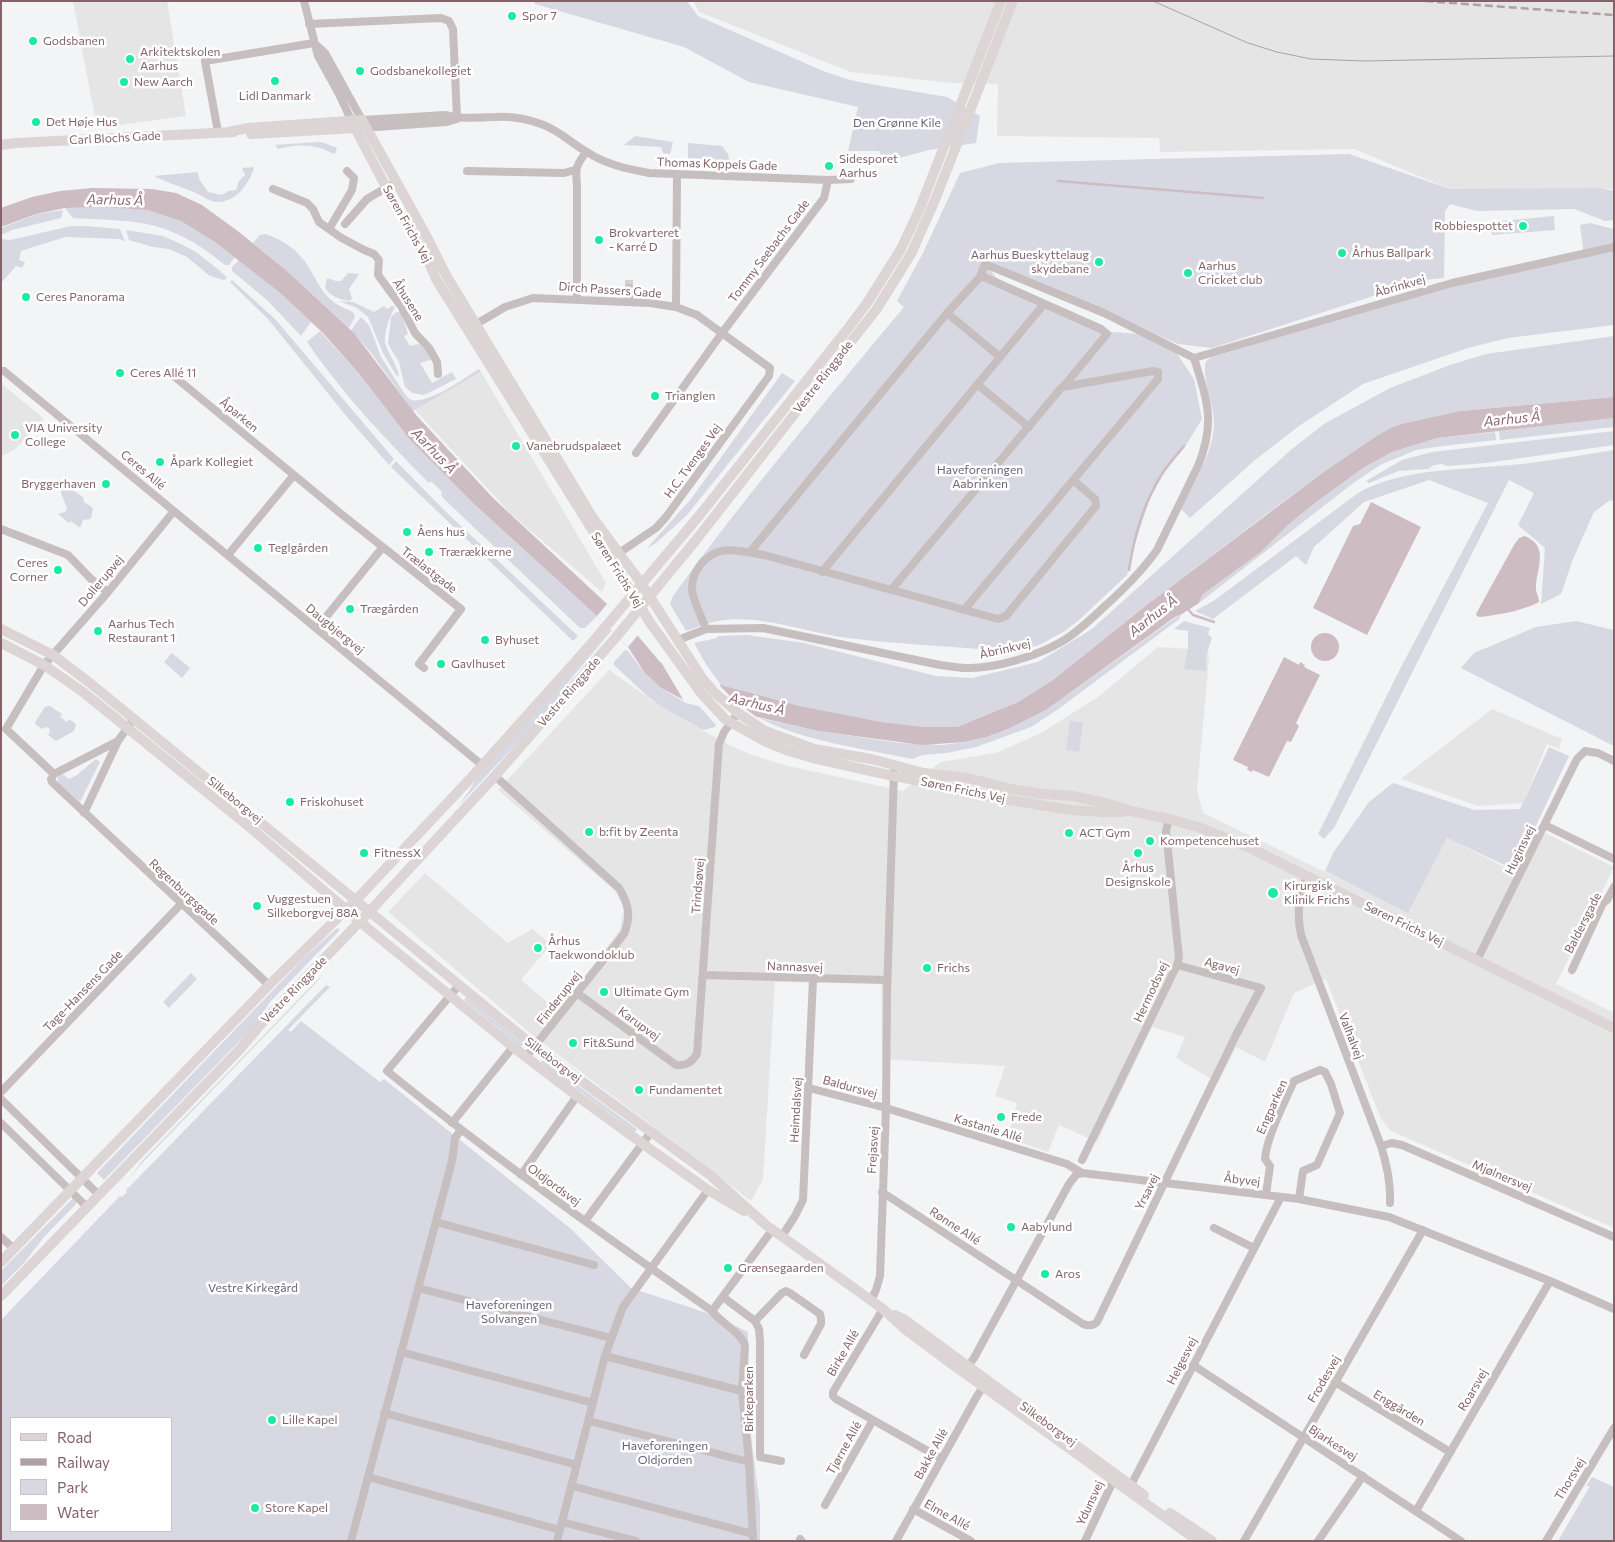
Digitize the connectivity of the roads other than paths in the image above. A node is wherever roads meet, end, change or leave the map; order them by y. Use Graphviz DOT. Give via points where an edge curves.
graph roads {
  1 [pos="304,1"];
  2 [pos="1001,1"];
  3 [pos="1012,1"];
  4 [pos="309,24"];
  5 [pos="314,43"];
  6 [pos="457,118"];
  7 [pos="359,124"];
  8 [pos="223,132"];
  9 [pos="1,146"];
  10 [pos="586,152"];
  11 [pos="575,170"];
  12 [pos="347,171"];
  13 [pos="467,171"];
  14 [pos="677,174"];
  15 [pos="851,179"];
  16 [pos="828,180"];
  17 [pos="396,182"];
  18 [pos="386,187"];
  19 [pos="273,190"];
  20 [pos="352,190"];
  21 [pos="366,199"];
  22 [pos="345,224"];
  23 [pos="330,229"];
  24 [pos="1614,247"];
  25 [pos="980,277"];
  26 [pos="629,288"];
  27 [pos="577,299"];
  28 [pos="629,302"];
  29 [pos="1044,304"];
  30 [pos="676,307"];
  31 [pos="947,313"];
  32 [pos="472,327"];
  33 [pos="722,333"];
  34 [pos="1000,357"];
  35 [pos="1194,358"];
  36 [pos="770,368"];
  37 [pos="4,371"];
  38 [pos="170,372"];
  39 [pos="438,374"];
  40 [pos="978,384"];
  41 [pos="1062,387"];
  42 [pos="1029,427"];
  43 [pos="636,453"];
  44 [pos="294,475"];
  45 [pos="1073,480"];
  46 [pos="174,511"];
  47 [pos="1,529"];
  48 [pos="382,548"];
  49 [pos="750,552"];
  50 [pos="619,553"];
  51 [pos="228,555"];
  52 [pos="822,572"];
  53 [pos="641,583"];
  54 [pos="891,590"];
  55 [pos="108,592"];
  56 [pos="633,593"];
  57 [pos="650,597"];
  58 [pos="641,608"];
  59 [pos="964,610"];
  60 [pos="317,628"];
  61 [pos="1,629"];
  62 [pos="706,630"];
  63 [pos="678,640"];
  64 [pos="1,643"];
  65 [pos="53,655"];
  66 [pos="44,665"];
  67 [pos="424,668"];
  68 [pos="738,713"];
  69 [pos="135,719"];
  70 [pos="731,722"];
  71 [pos="128,727"];
  72 [pos="118,741"];
  73 [pos="1614,761"];
  74 [pos="482,765"];
  75 [pos="893,771"];
  76 [pos="54,774"];
  77 [pos="495,776"];
  78 [pos="84,814"];
  79 [pos="1169,819"];
  80 [pos="1545,825"];
  81 [pos="1614,859"];
  82 [pos="1307,876"];
  83 [pos="1614,887"];
  84 [pos="356,900"];
  85 [pos="181,904"];
  86 [pos="346,910"];
  87 [pos="370,911"];
  88 [pos="360,922"];
  89 [pos="1477,960"];
  90 [pos="1177,965"];
  91 [pos="1572,970"];
  92 [pos="703,975"];
  93 [pos="813,979"];
  94 [pos="887,980"];
  95 [pos="269,985"];
  96 [pos="459,985"];
  97 [pos="1261,988"];
  98 [pos="577,993"];
  99 [pos="450,995"];
  100 [pos="1614,1028"];
  101 [pos="513,1047"];
  102 [pos="535,1047"];
  103 [pos="526,1057"];
  104 [pos="690,1063"];
  105 [pos="808,1088"];
  106 [pos="1,1092"];
  107 [pos="577,1096"];
  108 [pos="1,1099"];
  109 [pos="886,1108"];
  110 [pos="1,1123"];
  111 [pos="452,1123"];
  112 [pos="461,1130"];
  113 [pos="651,1132"];
  114 [pos="642,1144"];
  115 [pos="1381,1146"];
  116 [pos="1082,1160"];
  117 [pos="1082,1173"];
  118 [pos="521,1175"];
  119 [pos="82,1178"];
  120 [pos="1164,1183"];
  121 [pos="70,1190"];
  122 [pos="708,1190"];
  123 [pos="882,1192"];
  124 [pos="99,1195"];
  125 [pos="1266,1195"];
  126 [pos="1281,1197"];
  127 [pos="1299,1199"];
  128 [pos="1390,1204"];
  129 [pos="87,1207"];
  130 [pos="585,1221"];
  131 [pos="436,1222"];
  132 [pos="769,1227"];
  133 [pos="1214,1228"];
  134 [pos="1423,1230"];
  135 [pos="782,1236"];
  136 [pos="1,1237"];
  137 [pos="1614,1237"];
  138 [pos="1254,1248"];
  139 [pos="14,1249"];
  140 [pos="1,1262"];
  141 [pos="594,1265"];
  142 [pos="651,1268"];
  143 [pos="1016,1280"];
  144 [pos="1550,1281"];
  145 [pos="418,1288"];
  146 [pos="1,1296"];
  147 [pos="722,1297"];
  148 [pos="871,1300"];
  149 [pos="882,1309"];
  150 [pos="1614,1309"];
  151 [pos="712,1311"];
  152 [pos="755,1321"];
  153 [pos="611,1338"];
  154 [pos="401,1352"];
  155 [pos="804,1354"];
  156 [pos="605,1356"];
  157 [pos="1193,1365"];
  158 [pos="966,1369"];
  159 [pos="1335,1382"];
  160 [pos="986,1384"];
  161 [pos="742,1391"];
  162 [pos="593,1403"];
  163 [pos="384,1414"];
  164 [pos="873,1420"];
  165 [pos="589,1421"];
  166 [pos="1614,1428"];
  167 [pos="1303,1437"];
  168 [pos="1450,1452"];
  169 [pos="942,1458"];
  170 [pos="781,1461"];
  171 [pos="749,1462"];
  172 [pos="577,1465"];
  173 [pos="1363,1476"];
  174 [pos="368,1477"];
  175 [pos="1115,1478"];
  176 [pos="1131,1485"];
  177 [pos="572,1486"];
  178 [pos="826,1505"];
  179 [pos="913,1509"];
  180 [pos="1416,1511"];
  181 [pos="561,1526"];
  182 [pos="753,1537"];
  183 [pos="1198,1539"];
  184 [pos="351,1541"];
  185 [pos="557,1541"];
  186 [pos="636,1541"];
  187 [pos="896,1541"];
  188 [pos="971,1541"];
  189 [pos="1085,1541"];
  190 [pos="1212,1541"];
  191 [pos="1244,1541"];
  192 [pos="1318,1541"];
  193 [pos="1461,1541"];
  194 [pos="1546,1541"];
  1 -- 4 [label="street, Søren Frichs Vej"];
  2 -- 53 [label="street, Vestre Ringgade" via="925,198 901,249 867,302 722,488"];
  3 -- 57 [label="street, Vestre Ringgade" via="911,254 876,310"];
  4 -- 5 [label="street, Søren Frichs Vej"];
  4 -- 6 [label="street" via="449,20 453,29"];
  5 -- 7 [label="street, Søren Frichs Vej" via="318,56"];
  5 -- 8 [label="street" via="205,61 216,119"];
  6 -- 7 [label="street, Thomas Koppels Gade" via="447,122"];
  6 -- 10 [label="street, Thomas Koppels Gade" via="497,116 531,121 557,131"];
  7 -- 8 [label="street, Carl Blochs Gade" via="256,134"];
  7 -- 17 [label="street, Søren Frichs Vej"];
  7 -- 18 [label="street, Søren Frichs Vej"];
  8 -- 9 [label="street, Carl Blochs Gade"];
  10 -- 11 [label="street"];
  10 -- 14 [label="street, Thomas Koppels Gade" via="625,169"];
  11 -- 13 [label="street" via="564,173"];
  11 -- 27 [label="street"];
  12 -- 20 [label="street" via="354,178"];
  14 -- 16 [label="street, Thomas Koppels Gade"];
  14 -- 30 [label="street"];
  15 -- 16 [label="street, Thomas Koppels Gade"];
  16 -- 33 [label="street, Tommy Seebachs Gade" via="824,198"];
  17 -- 18 [label="street"];
  17 -- 32 [label="street, Søren Frichs Vej"];
  18 -- 21 [label="street"];
  18 -- 32 [label="street, Søren Frichs Vej" via="436,279"];
  19 -- 23 [label="street, Åhusene" via="308,203 319,222"];
  20 -- 21 [label="street"];
  20 -- 23 [label="street"];
  21 -- 22 [label="street"];
  23 -- 39 [label="street, Åhusene" via="379,260 378,275 401,306 415,333 430,348 437,362"];
  24 -- 35 [label="street, Åbrinkvej" via="1452,283"];
  25 -- 29 [label="street"];
  25 -- 31 [label="street"];
  25 -- 35 [label="street" via="985,264 1104,313"];
  26 -- 28 [label="street"];
  27 -- 28 [label="street, Dirch Passers Gade"];
  27 -- 32 [label="street, Dirch Passers Gade" via="544,297 524,300"];
  28 -- 30 [label="street, Dirch Passers Gade"];
  29 -- 34 [label="street"];
  29 -- 41 [label="street" via="1107,334"];
  30 -- 33 [label="street, Dirch Passers Gade" via="697,315"];
  31 -- 34 [label="street"];
  31 -- 49 [label="street"];
  32 -- 50 [label="street, Søren Frichs Vej" via="592,518"];
  32 -- 56 [label="street, Søren Frichs Vej" via="584,519"];
  33 -- 36 [label="street, Dirch Passers Gade"];
  33 -- 43 [label="street, Tommy Seebachs Gade"];
  34 -- 40 [label="street"];
  35 -- 62 [label="street, Åbrinkvej" via="1210,421 1198,466 1148,562 1124,590 1062,642 1030,657 968,668 763,628"];
  36 -- 50 [label="street, H.C. Tvenges Vej" via="769,376 666,517 656,528"];
  37 -- 46 [label="street, Ceres Allé"];
  38 -- 44 [label="street, Åparken"];
  40 -- 42 [label="street"];
  40 -- 52 [label="street"];
  41 -- 42 [label="street"];
  41 -- 45 [label="street" via="1153,371 1159,376"];
  42 -- 54 [label="street"];
  44 -- 48 [label="street, Åparken"];
  44 -- 51 [label="street"];
  45 -- 59 [label="street"];
  45 -- 59 [label="street" via="1095,499 1096,506 1006,616 998,619"];
  46 -- 51 [label="street, Daugbjergvej"];
  46 -- 55 [label="street, Dollerupvej"];
  47 -- 55 [label="street" via="68,555"];
  48 -- 60 [label="street, Trælastgade"];
  48 -- 67 [label="street, Trælastgade" via="461,608 419,664"];
  49 -- 52 [label="street"];
  49 -- 62 [label="street" via="722,551 701,563 694,573 692,590"];
  50 -- 53 [label="street, Søren Frichs Vej"];
  51 -- 60 [label="street, Daugbjergvej"];
  52 -- 54 [label="street"];
  53 -- 56 [label="street, Vestre Ringgade"];
  53 -- 57 [label="street, Søren Frichs Vej"];
  54 -- 59 [label="street"];
  55 -- 65 [label="street, Dollerupvej"];
  56 -- 58 [label="street, Søren Frichs Vej"];
  56 -- 74 [label="street, Vestre Ringgade"];
  57 -- 58 [label="street, Vestre Ringgade"];
  57 -- 63 [label="street, Søren Frichs Vej"];
  58 -- 70 [label="street, Søren Frichs Vej" via="684,671 714,708"];
  58 -- 77 [label="street, Vestre Ringgade"];
  60 -- 74 [label="street, Daugbjergvej"];
  61 -- 65 [label="street, Silkeborgvej"];
  62 -- 63 [label="street, Åbrinkvej"];
  63 -- 68 [label="street, Søren Frichs Vej" via="702,678"];
  64 -- 66 [label="street, Silkeborgvej"];
  65 -- 66 [label="street, Dollerupvej"];
  65 -- 69 [label="street, Silkeborgvej"];
  66 -- 71 [label="street, Silkeborgvej"];
  66 -- 76 [label="street, Dollerupvej" via="6,729"];
  68 -- 70 [label="street, Trindsøvej"];
  68 -- 75 [label="street, Søren Frichs Vej" via="792,742 856,756"];
  69 -- 71 [label="street"];
  69 -- 84 [label="street, Silkeborgvej"];
  70 -- 75 [label="street, Søren Frichs Vej" via="782,749"];
  70 -- 92 [label="street, Trindsøvej" via="719,744"];
  71 -- 72 [label="street"];
  71 -- 86 [label="street, Silkeborgvej"];
  72 -- 76 [label="street"];
  72 -- 78 [label="street"];
  73 -- 80 [label="street, Huginsvej" via="1598,753 1585,752 1577,759"];
  74 -- 84 [label="street, Vestre Ringgade"];
  75 -- 79 [label="street, Søren Frichs Vej" via="968,778 1011,789 1073,796"];
  75 -- 94 [label="street, Frejasvej"];
  76 -- 78 [label="street, Regenburgsgade" via="52,782"];
  77 -- 87 [label="street, Vestre Ringgade"];
  77 -- 98 [label="street, Finderupvej" via="625,896 629,915 624,934"];
  78 -- 85 [label="street, Regenburgsgade"];
  79 -- 82 [label="street, Søren Frichs Vej" via="1231,840"];
  79 -- 90 [label="street, Hermodsvej" via="1166,831 1179,958"];
  80 -- 81 [label="street"];
  80 -- 89 [label="street, Huginsvej"];
  82 -- 89 [label="street, Søren Frichs Vej"];
  82 -- 115 [label="street, Valhalvej" via="1300,900 1301,935"];
  83 -- 91 [label="street, Baldersgade"];
  84 -- 86 [label="street, Vestre Ringgade"];
  84 -- 87 [label="street, Silkeborgvej"];
  85 -- 95 [label="street, Regenburgsgade"];
  85 -- 106 [label="street, Tage-Hansens Gade"];
  86 -- 88 [label="street, Silkeborgvej"];
  86 -- 95 [label="street, Vestre Ringgade"];
  87 -- 88 [label="street, Vestre Ringgade"];
  87 -- 96 [label="street, Silkeborgvej"];
  88 -- 99 [label="street, Silkeborgvej"];
  88 -- 124 [label="street, Vestre Ringgade"];
  89 -- 100 [label="street, Søren Frichs Vej"];
  90 -- 97 [label="street, Agavej"];
  90 -- 116 [label="street, Hermodsvej"];
  92 -- 93 [label="street, Nannasvej"];
  92 -- 104 [label="street, Trindsøvej" via="699,1044"];
  93 -- 94 [label="street, Nannasvej"];
  93 -- 105 [label="street, Heimdalsvej"];
  94 -- 109 [label="street, Frejasvej"];
  95 -- 119 [label="street, Vestre Ringgade"];
  96 -- 99 [label="street"];
  96 -- 102 [label="street, Silkeborgvej"];
  97 -- 120 [label="street, Yrsavej"];
  98 -- 102 [label="street, Finderupvej"];
  98 -- 104 [label="street, Karupvej" via="676,1065"];
  99 -- 101 [label="street, Silkeborgvej"];
  99 -- 111 [label="street, Oldjordsvej" via="387,1071"];
  101 -- 103 [label="street, Silkeborgvej"];
  101 -- 111 [label="street, Silkeborgvej"];
  102 -- 103 [label="street, Finderupvej"];
  102 -- 113 [label="street, Silkeborgvej"];
  103 -- 107 [label="street, Silkeborgvej"];
  105 -- 109 [label="street, Baldursvej"];
  105 -- 135 [label="street, Heimdalsvej" via="803,1200"];
  107 -- 114 [label="street, Silkeborgvej"];
  107 -- 118 [label="street, Silkeborgvej"];
  108 -- 119 [label="street"];
  109 -- 117 [label="street, Kastanie Allé" via="1067,1164"];
  109 -- 123 [label="street, Frejasvej"];
  110 -- 121 [label="street"];
  111 -- 112 [label="street, Oldjordsvej"];
  112 -- 118 [label="street, Oldjordsvej"];
  112 -- 131 [label="street" via="455,1138"];
  113 -- 114 [label="street"];
  113 -- 132 [label="street, Silkeborgvej" via="710,1175"];
  114 -- 122 [label="street, Silkeborgvej"];
  114 -- 130 [label="street"];
  115 -- 128 [label="street, Valhalvej" via="1388,1168"];
  115 -- 137 [label="street, Mjølnersvej" via="1402,1145"];
  117 -- 120 [label="street, Åbyvej"];
  117 -- 143 [label="street" via="1076,1174 1069,1184"];
  118 -- 130 [label="street, Oldjordsvej"];
  119 -- 121 [label="street, Vestre Ringgade"];
  119 -- 124 [label="street"];
  120 -- 125 [label="street, Åbyvej"];
  120 -- 143 [label="street, Yrsavej" via="1094,1324 1083,1324"];
  121 -- 129 [label="street"];
  121 -- 139 [label="street, Vestre Ringgade"];
  122 -- 132 [label="street, Silkeborgvej"];
  122 -- 142 [label="street"];
  123 -- 143 [label="street, Rønne Allé"];
  123 -- 148 [label="street, Frejasvej" via="880,1276"];
  124 -- 129 [label="street, Vestre Ringgade"];
  125 -- 126 [label="street, Åbyvej"];
  125 -- 127 [label="street, Engparken" via="1270,1166 1265,1159 1265,1150 1286,1099 1294,1081 1320,1070 1325,1072 1331,1084 1340,1113 1317,1164 1303,1171"];
  126 -- 127 [label="street, Åbyvej"];
  126 -- 138 [label="street, Helgesvej"];
  127 -- 134 [label="street, Åbyvej" via="1389,1217"];
  129 -- 146 [label="street, Vestre Ringgade"];
  130 -- 142 [label="street, Oldjordsvej"];
  131 -- 141 [label="street"];
  131 -- 145 [label="street"];
  132 -- 135 [label="street, Silkeborgvej"];
  132 -- 147 [label="street"];
  133 -- 138 [label="street"];
  134 -- 144 [label="street, Åbyvej"];
  134 -- 159 [label="street, Frodesvej"];
  135 -- 148 [label="street, Silkeborgvej"];
  136 -- 139 [label="street"];
  138 -- 157 [label="street, Helgesvej"];
  139 -- 140 [label="street, Vestre Ringgade"];
  142 -- 151 [label="street, Oldjordsvej"];
  142 -- 153 [label="street" via="623,1307"];
  143 -- 158 [label="street"];
  144 -- 150 [label="street, Åbyvej"];
  144 -- 168 [label="street, Roarsvej"];
  145 -- 153 [label="street"];
  145 -- 154 [label="street"];
  147 -- 151 [label="street"];
  147 -- 152 [label="street"];
  148 -- 149 [label="street, Silkeborgvej"];
  149 -- 158 [label="street, Silkeborgvej" via="905,1320"];
  149 -- 164 [label="street, Birke Allé" via="833,1392 836,1399"];
  151 -- 161 [label="street, Oldjordsvej" via="744,1340"];
  152 -- 155 [label="street" via="782,1293 790,1293 821,1316"];
  152 -- 170 [label="street, Birkeparken" via="760,1341 760,1457"];
  153 -- 156 [label="street"];
  154 -- 162 [label="street"];
  154 -- 163 [label="street"];
  156 -- 161 [label="street"];
  156 -- 162 [label="street"];
  157 -- 167 [label="street, Bjarkesvej"];
  157 -- 176 [label="street, Helgesvej"];
  158 -- 160 [label="street, Silkeborgvej"];
  159 -- 167 [label="street, Frodesvej"];
  159 -- 168 [label="street, Enggården"];
  160 -- 169 [label="street, Bakke Allé"];
  160 -- 175 [label="street, Silkeborgvej"];
  161 -- 171 [label="street"];
  162 -- 165 [label="street"];
  163 -- 172 [label="street"];
  163 -- 174 [label="street"];
  164 -- 169 [label="street, Tjørne Allé"];
  164 -- 178 [label="street, Tjørne Allé"];
  165 -- 171 [label="street"];
  165 -- 172 [label="street"];
  166 -- 194 [label="street, Thorsvej"];
  167 -- 173 [label="street, Bjarkesvej"];
  167 -- 191 [label="street, Frodesvej"];
  168 -- 180 [label="street, Roarsvej"];
  169 -- 179 [label="street, Bakke Allé"];
  171 -- 182 [label="street"];
  172 -- 177 [label="street"];
  173 -- 180 [label="street, Bjarkesvej"];
  173 -- 192 [label="street"];
  174 -- 181 [label="street"];
  174 -- 184 [label="street"];
  175 -- 176 [label="street, Silkeborgvej"];
  175 -- 183 [label="street, Silkeborgvej"];
  175 -- 189 [label="street, Ydunsvej"];
  176 -- 183 [label="street, Silkeborgvej"];
  177 -- 181 [label="street"];
  177 -- 182 [label="street"];
  179 -- 187 [label="street, Bakke Allé"];
  179 -- 188 [label="street, Elme Allé"];
  180 -- 193 [label="street, Bjarkesvej"];
  181 -- 185 [label="street"];
  181 -- 186 [label="street"];
  183 -- 190 [label="street, Silkeborgvej"];
}
